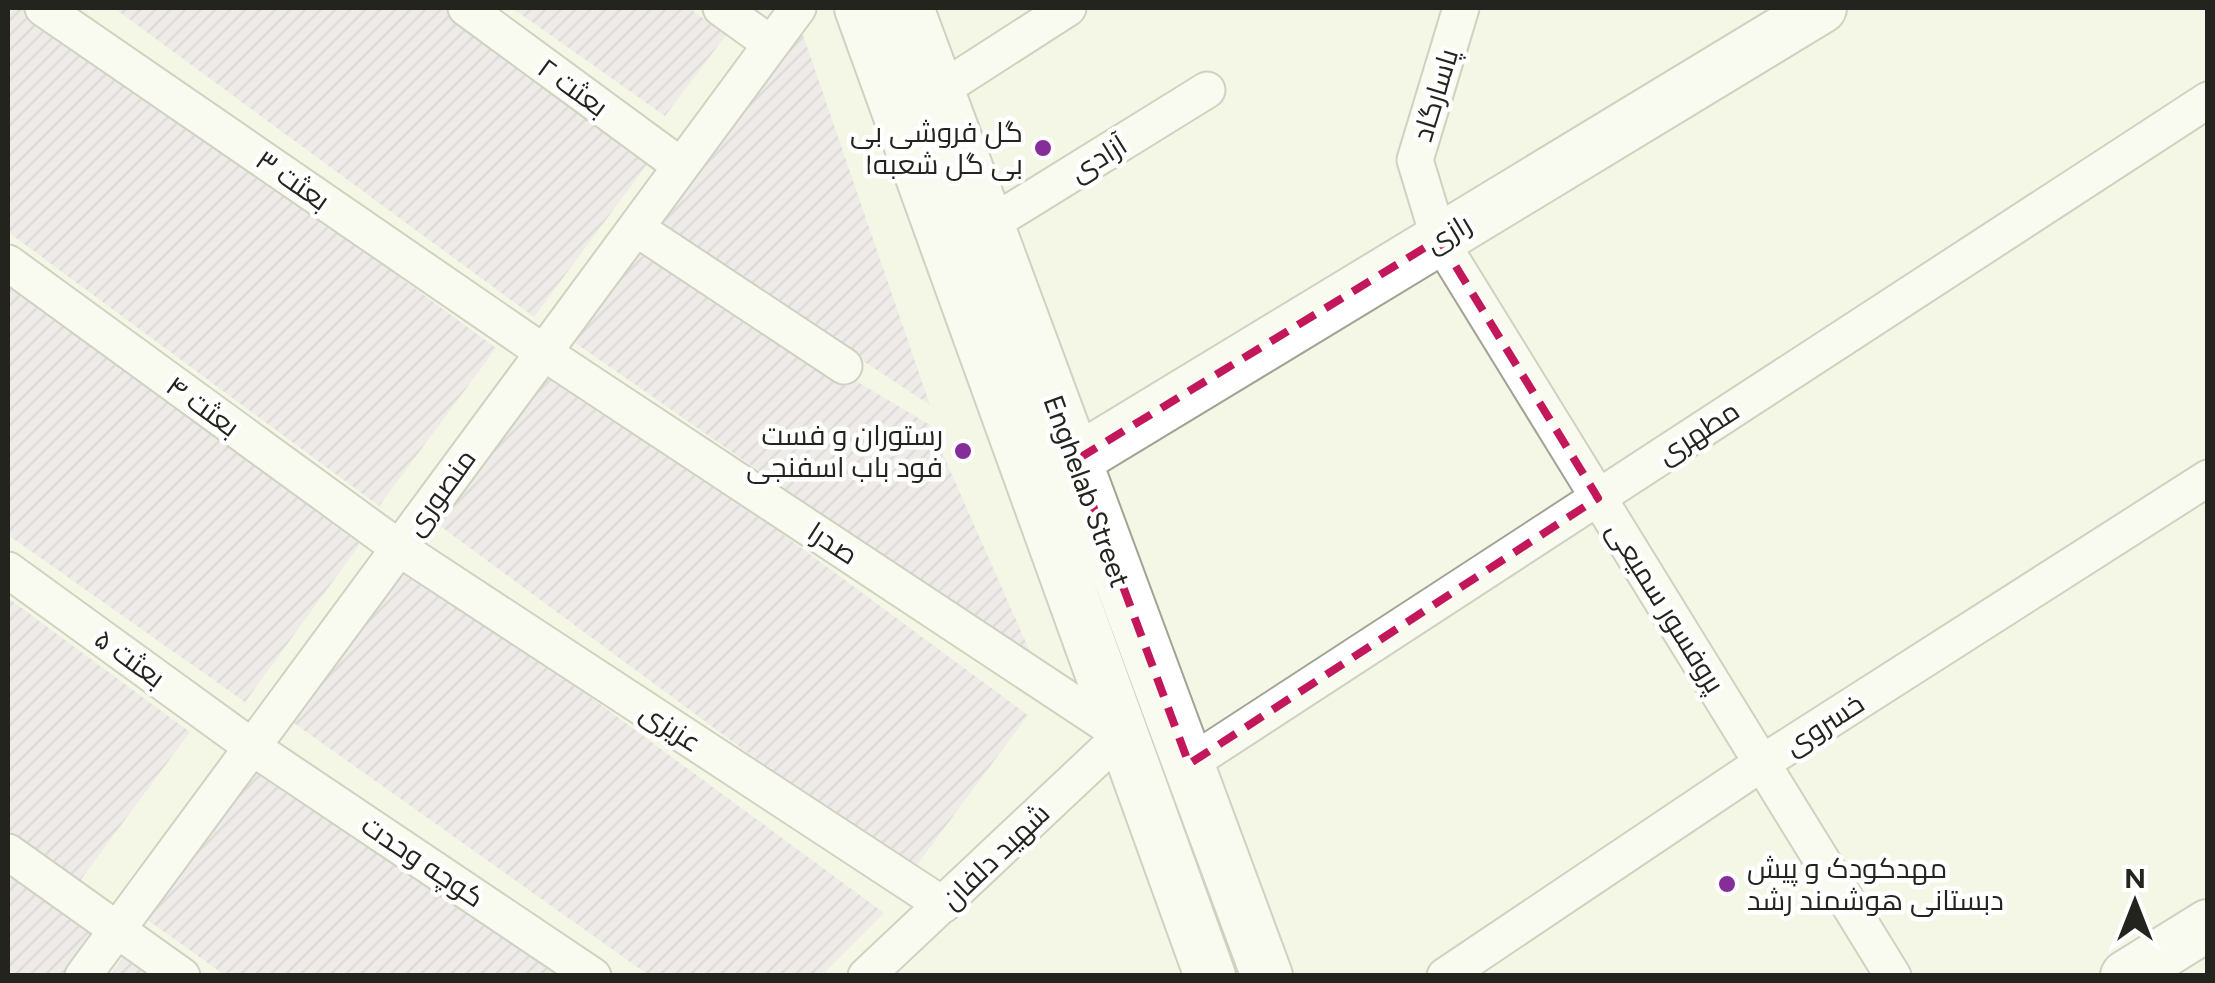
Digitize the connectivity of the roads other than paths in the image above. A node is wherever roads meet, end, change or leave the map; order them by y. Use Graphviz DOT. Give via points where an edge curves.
graph roads {
  1 [pos="42,8"];
  2 [pos="466,8"];
  3 [pos="721,8"];
  4 [pos="798,8"];
  5 [pos="860,8"];
  6 [pos="908,8"];
  7 [pos="1068,8"];
  8 [pos="1460,8"];
  9 [pos="1821,8"];
  10 [pos="772,44"];
  11 [pos="1206,90"];
  12 [pos="918,100"];
  13 [pos="2208,100"];
  14 [pos="681,166"];
  15 [pos="989,226"];
  16 [pos="636,228"];
  17 [pos="1438,239"];
  18 [pos="8,263"];
  19 [pos="544,352"];
  20 [pos="844,366"];
  21 [pos="1076,460"];
  22 [pos="2208,478"];
  23 [pos="1598,498"];
  24 [pos="399,548"];
  25 [pos="8,570"];
  26 [pos="1122,734"];
  27 [pos="252,746"];
  28 [pos="1762,763"];
  29 [pos="1189,764"];
  30 [pos="8,852"];
  31 [pos="943,905"];
  32 [pos="2208,925"];
  33 [pos="118,928"];
  34 [pos="83,976"];
  35 [pos="182,976"];
  36 [pos="593,976"];
  37 [pos="866,976"];
  38 [pos="1210,976"];
  39 [pos="1267,976"];
  40 [pos="1444,976"];
  41 [pos="1894,976"];
  42 [pos="2126,976"];
  1 -- 19 [label="street, بعثت ۳"];
  2 -- 14 [label="street, بعثت ۲"];
  3 -- 10 [label="street"];
  4 -- 10 [label="street, منصوری"];
  5 -- 12 [label="main road, Enghelab Street"];
  6 -- 12 [label="main road, Enghelab Street"];
  7 -- 12 [label="street"];
  8 -- 17 [label="street, پاسارگاد" via="1415,160"];
  9 -- 17 [label="main road, رازی"];
  10 -- 14 [label="street, منصوری"];
  11 -- 15 [label="street, آزادی"];
  12 -- 15 [label="main road, Enghelab Street"];
  12 -- 26 [label="main road, Enghelab Street"];
  13 -- 23 [label="street, مطهری"];
  14 -- 16 [label="street, منصوری"];
  15 -- 21 [label="main road, Enghelab Street"];
  16 -- 19 [label="street, منصوری"];
  16 -- 20 [label="street"];
  17 -- 21 [label="main road, رازی"];
  17 -- 23 [label="street, پروفسور سمیعی"];
  18 -- 24 [label="street, بعثت ۴"];
  19 -- 24 [label="street, منصوری"];
  19 -- 26 [label="street, صدرا"];
  21 -- 29 [label="main road, Enghelab Street"];
  22 -- 28 [label="street, خسروی"];
  23 -- 28 [label="street, پروفسور سمیعی"];
  23 -- 29 [label="street, مطهری"];
  24 -- 27 [label="street, منصوری"];
  24 -- 31 [label="street, عزیزی"];
  25 -- 27 [label="street, بعثت ۵"];
  26 -- 31 [label="street, شهید دلفان"];
  26 -- 38 [label="main road, Enghelab Street"];
  27 -- 33 [label="street, منصوری"];
  27 -- 36 [label="street, کوچه وحدت"];
  28 -- 40 [label="street, خسروی"];
  28 -- 41 [label="street, پروفسور سمیعی"];
  29 -- 39 [label="main road, Enghelab Street"];
  30 -- 33 [label="street"];
  31 -- 37 [label="street, شهید دلفان"];
  32 -- 42 [label="main road"];
  33 -- 34 [label="street, منصوری"];
  33 -- 35 [label="street"];
}
